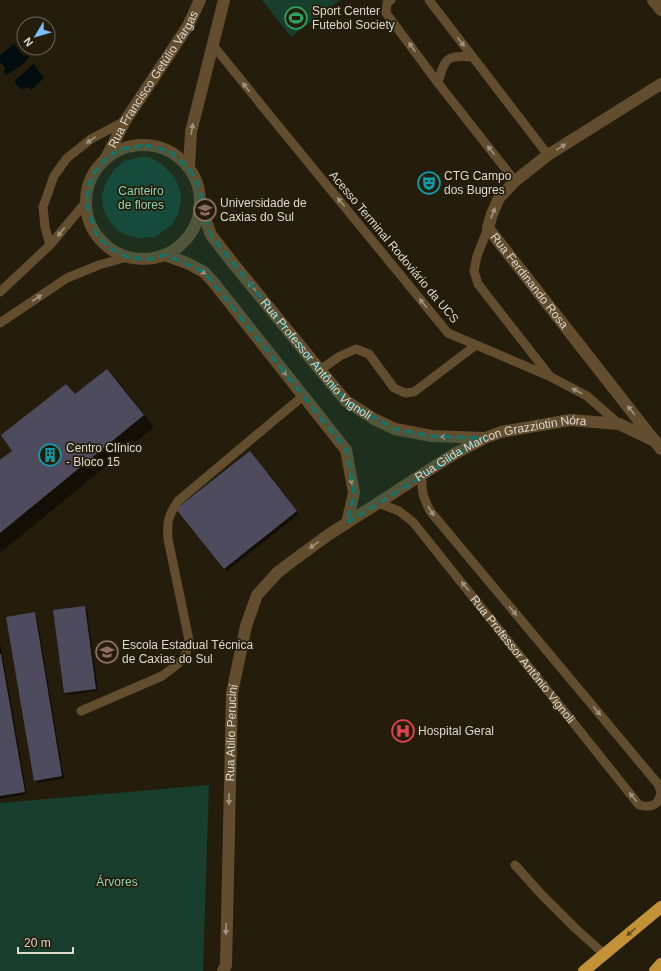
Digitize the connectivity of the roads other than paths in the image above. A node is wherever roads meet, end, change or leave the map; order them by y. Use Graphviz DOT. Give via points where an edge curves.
graph roads {
  1 [pos="200,0"];
  2 [pos="224,0"];
  3 [pos="391,0"];
  4 [pos="429,0"];
  5 [pos="653,0"];
  6 [pos="661,10"];
  7 [pos="212,44"];
  8 [pos="472,57"];
  9 [pos="438,83"];
  10 [pos="661,84"];
  11 [pos="125,121"];
  12 [pos="548,155"];
  13 [pos="106,158"];
  14 [pos="189,168"];
  15 [pos="515,181"];
  16 [pos="86,202"];
  17 [pos="200,202"];
  18 [pos="488,228"];
  19 [pos="50,245"];
  20 [pos="165,255"];
  21 [pos="127,257"];
  22 [pos="0,292"];
  23 [pos="0,322"];
  24 [pos="476,345"];
  25 [pos="320,370"];
  26 [pos="549,376"];
  27 [pos="303,396"];
  28 [pos="619,424"];
  29 [pos="484,438"];
  30 [pos="659,442"];
  31 [pos="422,474"];
  32 [pos="378,503"];
  33 [pos="347,523"];
  34 [pos="81,711"];
  35 [pos="661,793"];
  36 [pos="515,865"];
  37 [pos="661,907"];
  38 [pos="604,954"];
  39 [pos="661,964"];
  40 [pos="226,969"];
  41 [pos="584,971"];
  42 [pos="655,971"];
  1 -- 11 [label="street, Rua Francisco Getúlio Vargas" via="188,26"];
  2 -- 7 [label="street"];
  9 -- 3 [label="lane, one-way" via="386,13 387,3"];
  4 -- 8 [label="lane, one-way"];
  5 -- 6 [label="street"];
  14 -- 7 [label="street, one-way" via="191,132"];
  24 -- 7 [label="lane, Acesso Terminal Rodoviário da UCS, one-way" via="448,333"];
  8 -- 9 [label="lane" via="451,57 445,62"];
  8 -- 12 [label="lane"];
  15 -- 9 [label="lane, one-way"];
  12 -- 10 [label="street, Rua Ferdinando Rosa, one-way"];
  11 -- 13 [label="street, Rua Francisco Getúlio Vargas"];
  11 -- 19 [label="lane, one-way" via="91,139 67,158 54,176 43,208"];
  12 -- 15 [label="street, Rua Ferdinando Rosa"];
  13 -- 14 [label="street" via="120,149 145,144 170,151"];
  13 -- 16 [label="street" via="95,171 88,186"];
  14 -- 17 [label="street" via="198,184"];
  18 -- 15 [label="street, Rua Ferdinando Rosa, one-way" via="499,198"];
  16 -- 19 [label="lane, one-way"];
  16 -- 21 [label="street" via="88,219 96,234 109,248"];
  17 -- 20 [label="street" via="196,224 184,243"];
  25 -- 17 [label="street, Rua Professor Antônio Vignoli, one-way" via="232,262 212,234"];
  18 -- 26 [label="lane" via="474,271 478,284"];
  30 -- 18 [label="street, Rua Ferdinando Rosa, one-way"];
  19 -- 22 [label="lane"];
  20 -- 21 [label="street" via="146,260"];
  20 -- 27 [label="street, one-way" via="204,272"];
  23 -- 21 [label="lane, one-way" via="67,278 99,264"];
  24 -- 25 [label="lane" via="414,392 405,393 394,388 369,354 356,349 340,356"];
  24 -- 26 [label="lane, Acesso Terminal Rodoviário da UCS"];
  29 -- 25 [label="street, Rua Professor Antônio Vignoli, one-way" via="432,436 395,429 346,401"];
  28 -- 26 [label="lane, Acesso Terminal Rodoviário da UCS, one-way" via="587,396"];
  27 -- 33 [label="street, one-way" via="346,450 354,493"];
  27 -- 34 [label="lane" via="178,501 168,517 168,539 189,640 182,660 162,676"];
  28 -- 29 [label="street, Rua Gilda Marcon Grazziotin Nóra" via="570,420 501,432"];
  28 -- 30 [label="street, Rua Gilda Marcon Grazziotin Nóra"];
  29 -- 31 [label="street, Rua Gilda Marcon Grazziotin Nóra"];
  31 -- 32 [label="street, Rua Gilda Marcon Grazziotin Nóra"];
  31 -- 35 [label="lane, Rua Professor Antônio Vignoli, one-way" via="421,487 430,511 658,784"];
  32 -- 33 [label="street, Rua Gilda Marcon Grazziotin Nóra"];
  35 -- 32 [label="lane, Rua Professor Antônio Vignoli, one-way" via="654,805 639,805 413,522 399,511"];
  33 -- 40 [label="street, Rua Atilio Perucini, one-way" via="278,572 257,595 246,626 232,693"];
  36 -- 38 [label="lane" via="575,928"];
  37 -- 38 [label="highway, one-way"];
  38 -- 41 [label="highway"];
  39 -- 42 [label="highway"];
}
